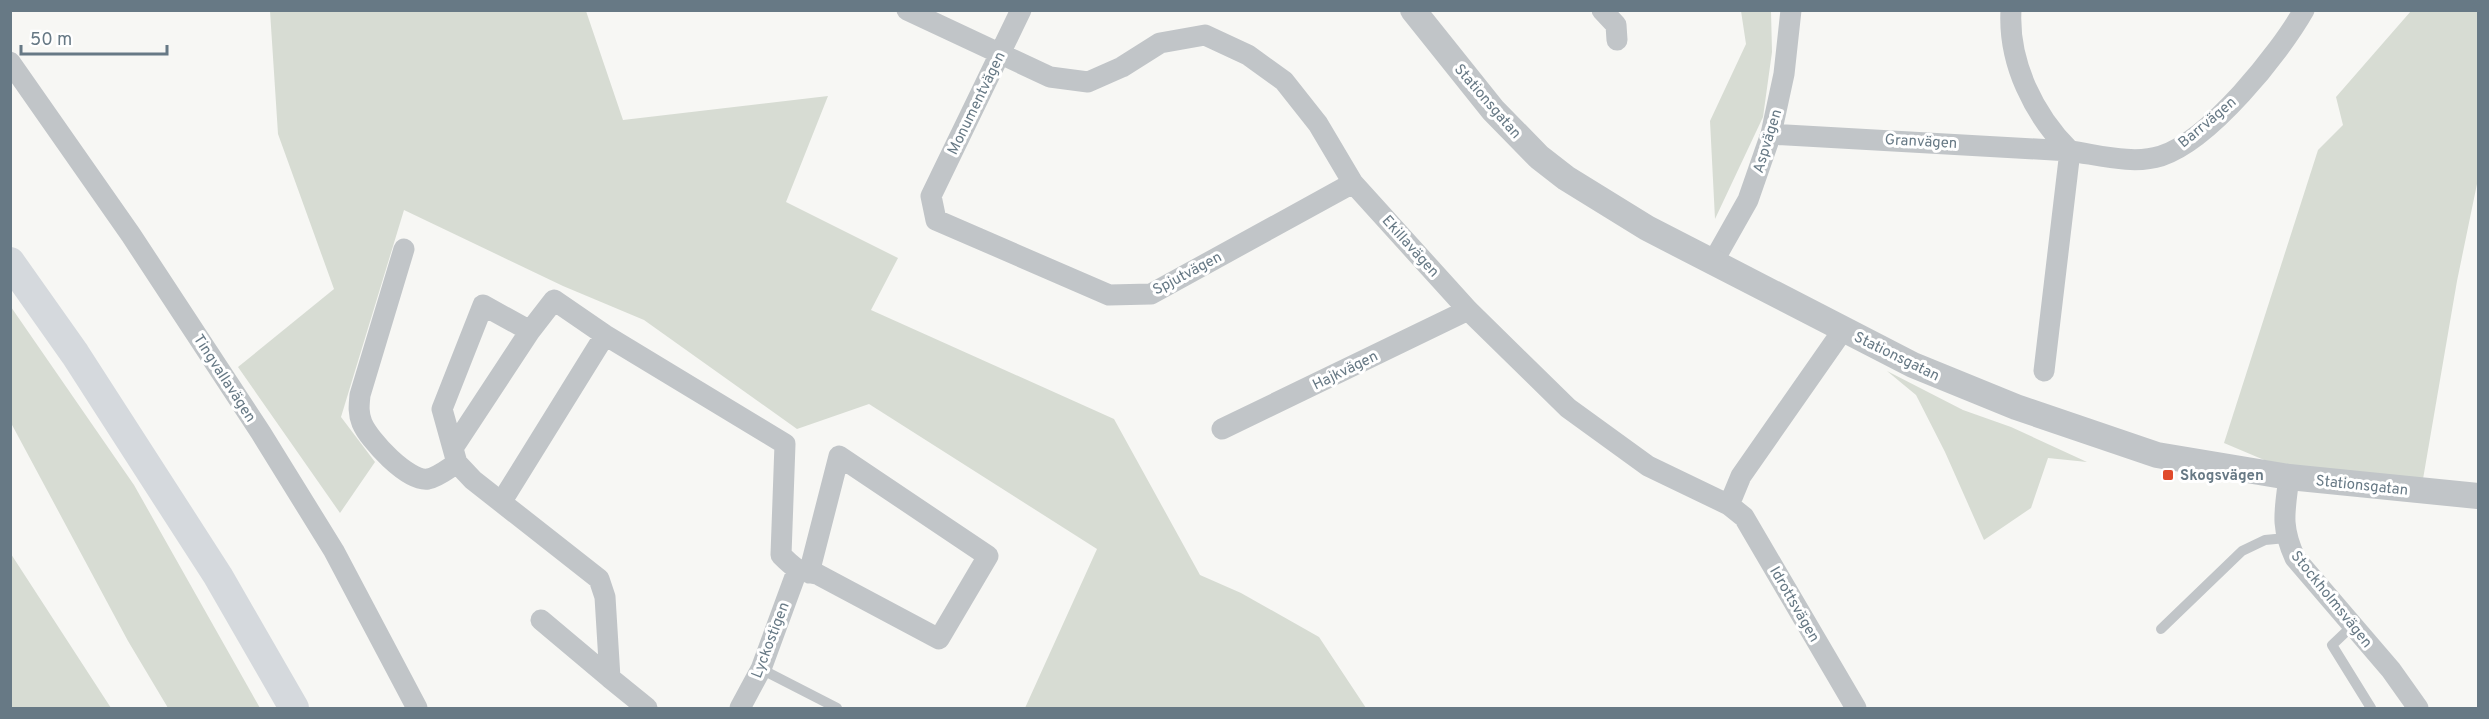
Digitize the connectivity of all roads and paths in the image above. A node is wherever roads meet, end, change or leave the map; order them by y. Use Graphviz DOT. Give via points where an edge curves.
graph roads {
  1 [pos="907,10"];
  2 [pos="1021,10"];
  3 [pos="1413,10"];
  4 [pos="1602,10"];
  5 [pos="1791,10"];
  6 [pos="2011,10"];
  7 [pos="2304,10"];
  8 [pos="1617,40"];
  9 [pos="1000,54"];
  10 [pos="10,62"];
  11 [pos="1771,134"];
  12 [pos="2070,151"];
  13 [pos="1353,183"];
  14 [pos="931,196"];
  15 [pos="404,249"];
  16 [pos="10,262"];
  17 [pos="1713,262"];
  18 [pos="1468,310"];
  19 [pos="1843,330"];
  20 [pos="530,331"];
  21 [pos="605,335"];
  22 [pos="2044,371"];
  23 [pos="1222,429"];
  24 [pos="455,456"];
  25 [pos="2289,477"];
  26 [pos="2478,496"];
  27 [pos="502,501"];
  28 [pos="1729,505"];
  29 [pos="2286,538"];
  30 [pos="803,572"];
  31 [pos="541,620"];
  32 [pos="2352,626"];
  33 [pos="2161,628"];
  34 [pos="761,669"];
  35 [pos="610,678"];
  36 [pos="1851,706"];
  37 [pos="294,708"];
  38 [pos="417,708"];
  39 [pos="647,708"];
  40 [pos="740,708"];
  41 [pos="837,708"];
  42 [pos="2371,708"];
  43 [pos="2418,708"];
  1 -- 9 [label="street, Ekillavägen"];
  2 -- 9 [label="street, Monumentvägen"];
  3 -- 17 [label="street, Stationsgatan" via="1493,110 1539,157 1637,222"];
  4 -- 8 [label="street" via="1616,25"];
  5 -- 11 [label="street, Aspvägen"];
  6 -- 12 [label="street" via="2014,51 2029,96 2052,132"];
  7 -- 12 [label="street, Barrvägen" via="2281,48 2236,99 2178,148 2143,159"];
  9 -- 13 [label="street, Ekillavägen" via="1050,77 1088,82 1122,67 1160,43 1204,35 1248,55 1284,81 1318,124"];
  9 -- 14 [label="street, Monumentvägen"];
  10 -- 38 [label="street, Tingvallavägen" via="131,235 261,433 334,551"];
  11 -- 12 [label="street, Granvägen"];
  11 -- 17 [label="street, Aspvägen" via="1748,200"];
  12 -- 22 [label="street"];
  13 -- 14 [label="street, Spjutvägen" via="1151,294 1109,295 936,220"];
  13 -- 18 [label="street, Ekillavägen"];
  15 -- 24 [label="street" via="358,409 377,447 418,477 428,479"];
  16 -- 37 [label="main road" via="75,354 218,576"];
  17 -- 19 [label="street, Stationsgatan"];
  18 -- 23 [label="street, Hajkvägen"];
  18 -- 28 [label="street, Ekillavägen" via="1568,408 1648,466"];
  19 -- 25 [label="street, Stationsgatan" via="1966,388 2078,429 2157,455"];
  19 -- 28 [label="street" via="1741,476"];
  20 -- 21 [label="street" via="554,300"];
  20 -- 24 [label="street"];
  20 -- 24 [label="street" via="483,305 441,410"];
  21 -- 27 [label="street"];
  21 -- 30 [label="street" via="785,444 781,555"];
  24 -- 27 [label="street" via="473,480"];
  25 -- 26 [label="street, Stationsgatan"];
  25 -- 29 [label="street, Stockholmsvägen" via="2283,520"];
  27 -- 35 [label="street" via="599,579 605,597"];
  28 -- 36 [label="street, Idrottsvägen" via="1744,517"];
  29 -- 32 [label="street, Stockholmsvägen" via="2295,558"];
  29 -- 33 [label="lane" via="2265,540 2242,551"];
  30 -- 30 [label="street, Lyckostigen" via="817,574 939,639 988,556 839,456"];
  30 -- 34 [label="street, Lyckostigen"];
  31 -- 35 [label="street"];
  32 -- 42 [label="lane" via="2332,645"];
  32 -- 43 [label="street, Stockholmsvägen"];
  34 -- 40 [label="street, Lyckostigen"];
  34 -- 41 [label="lane"];
  35 -- 39 [label="street"];
}
